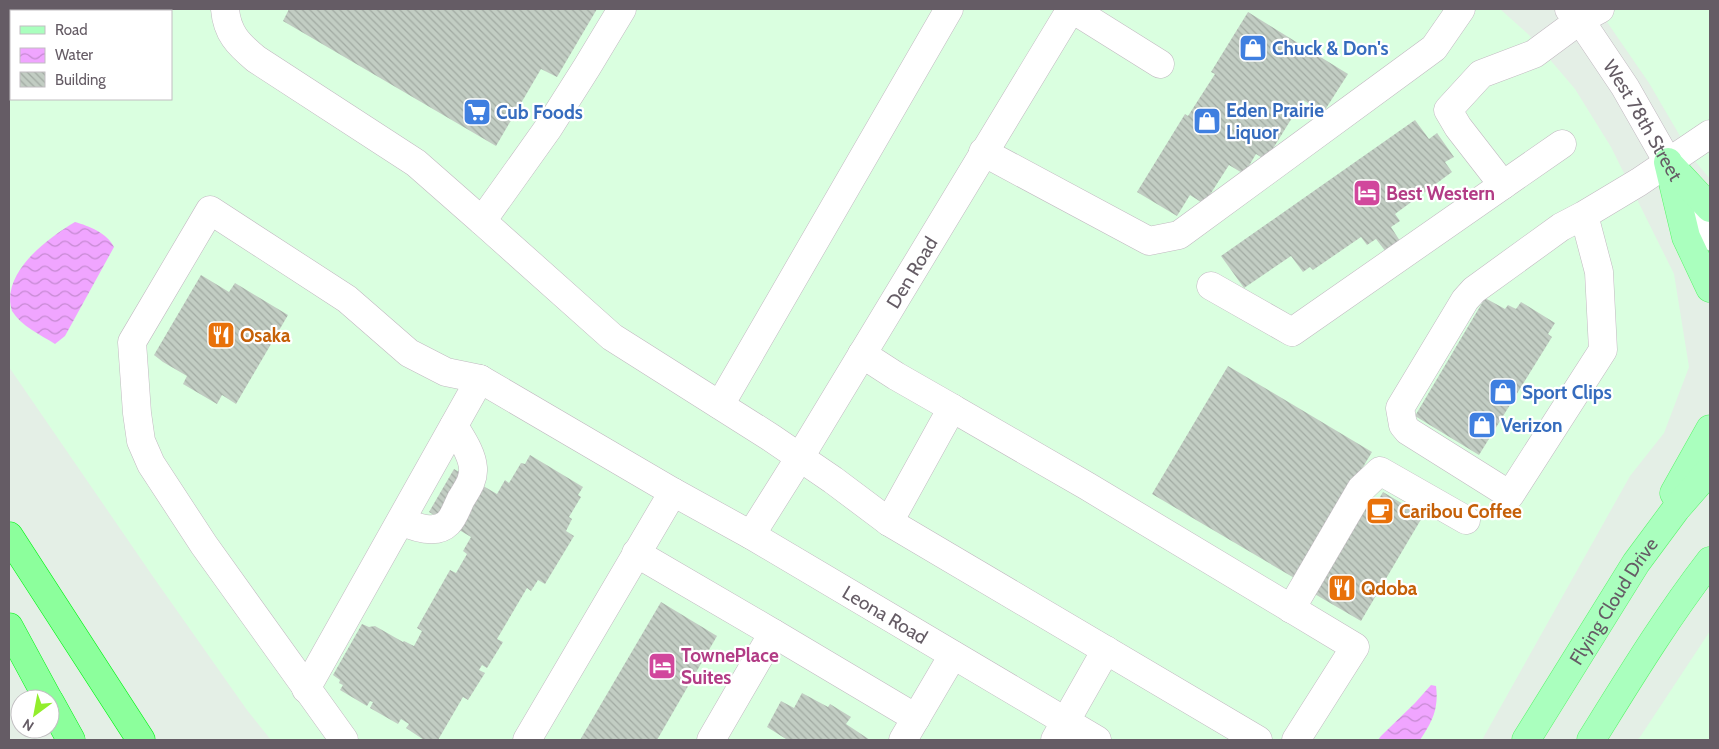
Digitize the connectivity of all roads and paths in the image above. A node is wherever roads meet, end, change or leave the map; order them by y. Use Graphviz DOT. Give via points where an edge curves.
graph roads {
  1 [pos="225,9"];
  2 [pos="622,9"];
  3 [pos="949,9"];
  4 [pos="1071,9"];
  5 [pos="1461,9"];
  6 [pos="1583,13"];
  7 [pos="1160,64"];
  8 [pos="1710,134"];
  9 [pos="1562,144"];
  10 [pos="983,152"];
  11 [pos="1668,162"];
  12 [pos="1503,185"];
  13 [pos="1710,208"];
  14 [pos="1584,216"];
  15 [pos="482,221"];
  16 [pos="1710,236"];
  17 [pos="1211,286"];
  18 [pos="1710,288"];
  19 [pos="862,354"];
  20 [pos="480,379"];
  21 [pos="720,405"];
  22 [pos="952,408"];
  23 [pos="454,426"];
  24 [pos="1710,429"];
  25 [pos="800,457"];
  26 [pos="1710,470"];
  27 [pos="673,492"];
  28 [pos="1466,520"];
  29 [pos="401,521"];
  30 [pos="888,522"];
  31 [pos="751,535"];
  32 [pos="9,536"];
  33 [pos="636,553"];
  34 [pos="1710,561"];
  35 [pos="1636,563"];
  36 [pos="1291,609"];
  37 [pos="9,627"];
  38 [pos="773,633"];
  39 [pos="1106,650"];
  40 [pos="954,655"];
  41 [pos="43,689"];
  42 [pos="306,689"];
  43 [pos="60,720"];
  44 [pos="909,729"];
  45 [pos="1060,731"];
  46 [pos="71,740"];
  47 [pos="141,740"];
  48 [pos="344,740"];
  49 [pos="527,740"];
  50 [pos="711,740"];
  51 [pos="1097,740"];
  52 [pos="1258,740"];
  53 [pos="1296,740"];
  54 [pos="1526,740"];
  55 [pos="1591,740"];
  1 -- 15 [label="street" via="226,23 238,44 256,59 416,162"];
  2 -- 15 [label="street" via="549,127"];
  3 -- 21 [label="street"];
  4 -- 7 [label="street"];
  4 -- 10 [label="street, Den Road"];
  5 -- 10 [label="street" via="1434,48 1179,235 1149,242"];
  6 -- 11 [label="street, West 78th Street"];
  6 -- 12 [label="street" via="1534,54 1481,74 1448,110"];
  8 -- 11 [label="street"];
  9 -- 12 [label="street"];
  10 -- 19 [label="street, Den Road"];
  11 -- 13 [label="main road"];
  11 -- 14 [label="street"];
  11 -- 16 [label="street, West 78th Street"];
  11 -- 18 [label="main road" via="1686,237"];
  12 -- 17 [label="street" via="1292,332"];
  14 -- 14 [label="street" via="1599,272 1603,350 1510,494 1408,431 1403,425 1400,408 1474,290 1561,227"];
  15 -- 21 [label="street" via="612,337"];
  19 -- 22 [label="street"];
  19 -- 25 [label="street, Den Road"];
  20 -- 23 [label="street"];
  20 -- 27 [label="street, Leona Road"];
  20 -- 42 [label="street, Leona Road" via="446,372 409,353 347,299 210,210 132,342 141,441 151,464"];
  21 -- 25 [label="street"];
  22 -- 30 [label="street"];
  22 -- 36 [label="street"];
  23 -- 29 [label="street"];
  23 -- 29 [label="street" via="473,466 472,480 448,523 440,528 426,529"];
  24 -- 35 [label="main road"];
  25 -- 30 [label="street"];
  25 -- 31 [label="street, Den Road"];
  26 -- 35 [label="main road, Flying Cloud Drive"];
  27 -- 31 [label="street, Leona Road"];
  27 -- 33 [label="street"];
  28 -- 36 [label="street" via="1380,471 1361,489"];
  29 -- 42 [label="street"];
  30 -- 39 [label="street"];
  31 -- 40 [label="street, Leona Road"];
  32 -- 47 [label="highway"];
  33 -- 38 [label="street"];
  33 -- 49 [label="street"];
  34 -- 55 [label="main road" via="1643,656"];
  35 -- 54 [label="main road, Flying Cloud Drive"];
  36 -- 53 [label="street" via="1355,647"];
  37 -- 41 [label="highway"];
  38 -- 44 [label="street"];
  38 -- 50 [label="street"];
  39 -- 45 [label="street"];
  39 -- 52 [label="street"];
  40 -- 44 [label="street"];
  40 -- 45 [label="street, Leona Road"];
  42 -- 48 [label="street"];
  43 -- 46 [label="highway"];
  45 -- 51 [label="street, Leona Road"];
}
